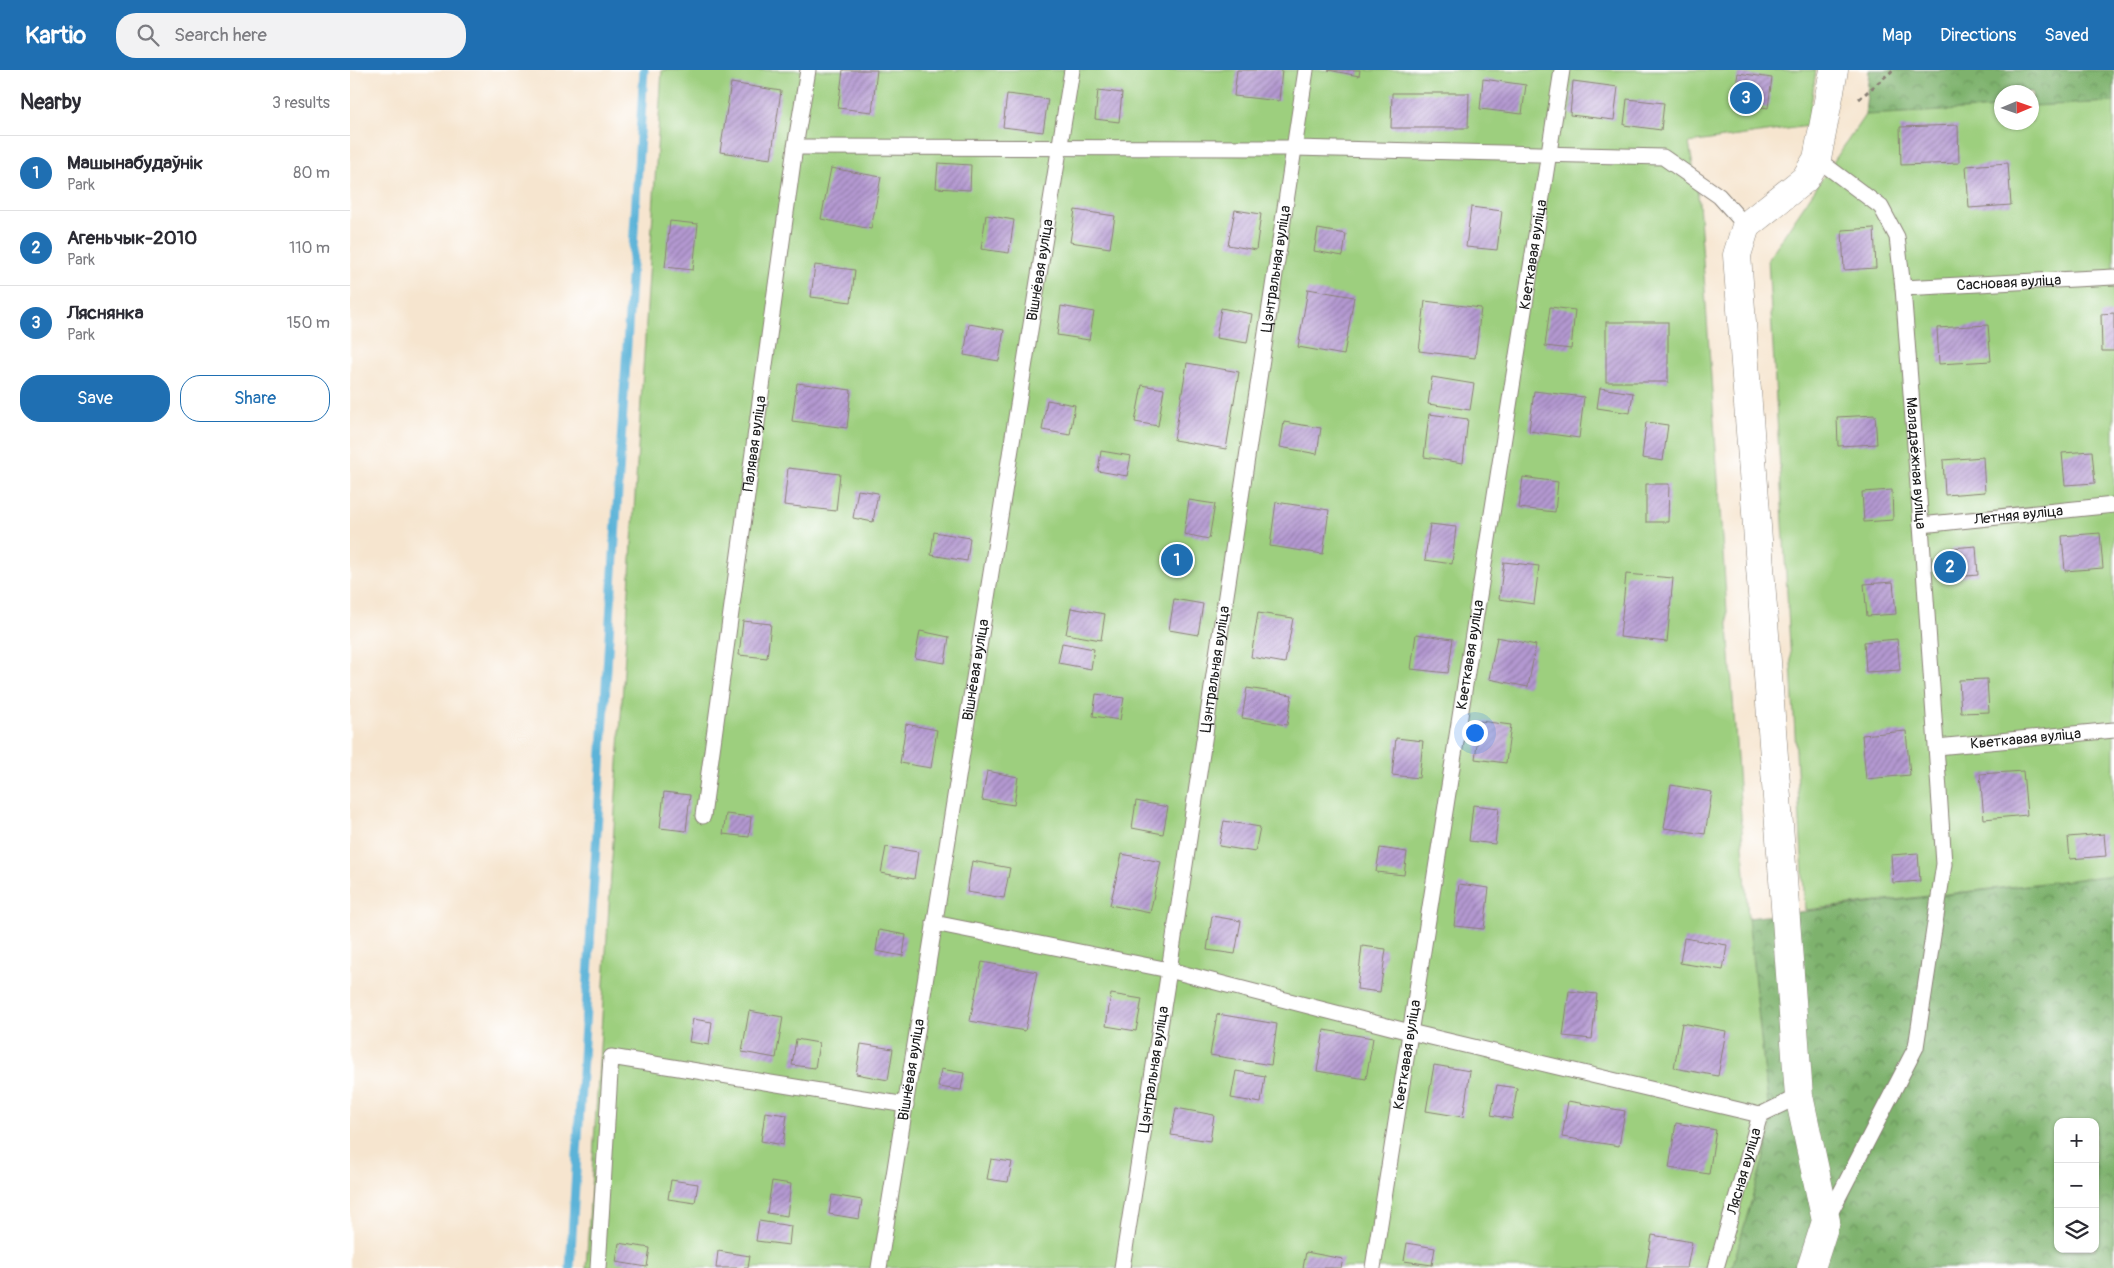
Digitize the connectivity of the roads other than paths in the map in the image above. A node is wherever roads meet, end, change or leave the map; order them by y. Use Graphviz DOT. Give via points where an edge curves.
graph roads {
  1 [pos="808,70"];
  2 [pos="1072,70"];
  3 [pos="1306,70"];
  4 [pos="1562,70"];
  5 [pos="1834,70"];
  6 [pos="795,147"];
  7 [pos="1060,148"];
  8 [pos="1294,148"];
  9 [pos="1549,153"];
  10 [pos="1817,159"];
  11 [pos="1746,226"];
  12 [pos="2114,277"];
  13 [pos="1903,288"];
  14 [pos="2114,505"];
  15 [pos="1922,525"];
  16 [pos="2114,730"];
  17 [pos="1937,746"];
  18 [pos="703,816"];
  19 [pos="934,923"];
  20 [pos="1170,970"];
  21 [pos="1410,1032"];
  22 [pos="1799,1096"];
  23 [pos="906,1105"];
  24 [pos="1760,1115"];
  25 [pos="1826,1222"];
  26 [pos="598,1268"];
  27 [pos="879,1268"];
  28 [pos="1122,1268"];
  29 [pos="1373,1268"];
  30 [pos="1716,1268"];
  31 [pos="1811,1268"];
  1 -- 6 [label="lane, Палявая вуліца"];
  2 -- 7 [label="lane, Вішнёвая вуліца"];
  3 -- 8 [label="lane, Цэнтральная вуліца"];
  4 -- 9 [label="lane, Кветкавая вуліца"];
  5 -- 10 [label="street"];
  6 -- 7 [label="lane"];
  6 -- 18 [label="lane, Палявая вуліца"];
  7 -- 8 [label="lane"];
  7 -- 19 [label="lane, Вішнёвая вуліца"];
  8 -- 9 [label="lane"];
  8 -- 20 [label="lane, Цэнтральная вуліца"];
  9 -- 11 [label="lane" via="1663,156 1719,196"];
  9 -- 21 [label="lane, Кветкавая вуліца"];
  10 -- 11 [label="street" via="1805,180"];
  10 -- 13 [label="lane, Маладзёжная вуліца" via="1881,207 1897,237"];
  11 -- 22 [label="street" via="1738,254"];
  12 -- 13 [label="lane, Сасновая вуліца"];
  13 -- 15 [label="lane, Маладзёжная вуліца"];
  14 -- 15 [label="lane, Летняя вуліца"];
  15 -- 17 [label="lane, Маладзёжная вуліца"];
  16 -- 17 [label="lane, Кветкавая вуліца"];
  17 -- 25 [label="lane, Маладзёжная вуліца" via="1944,864 1916,1047"];
  19 -- 20 [label="lane"];
  19 -- 23 [label="lane, Вішнёвая вуліца"];
  20 -- 21 [label="lane"];
  20 -- 28 [label="lane, Цэнтральная вуліца"];
  21 -- 24 [label="lane"];
  21 -- 29 [label="lane, Кветкавая вуліца"];
  22 -- 24 [label="lane, Лясная вуліца"];
  22 -- 25 [label="street"];
  23 -- 26 [label="lane" via="611,1058"];
  23 -- 27 [label="lane, Вішнёвая вуліца"];
  24 -- 30 [label="lane, Лясная вуліца"];
  25 -- 31 [label="street"];
}
